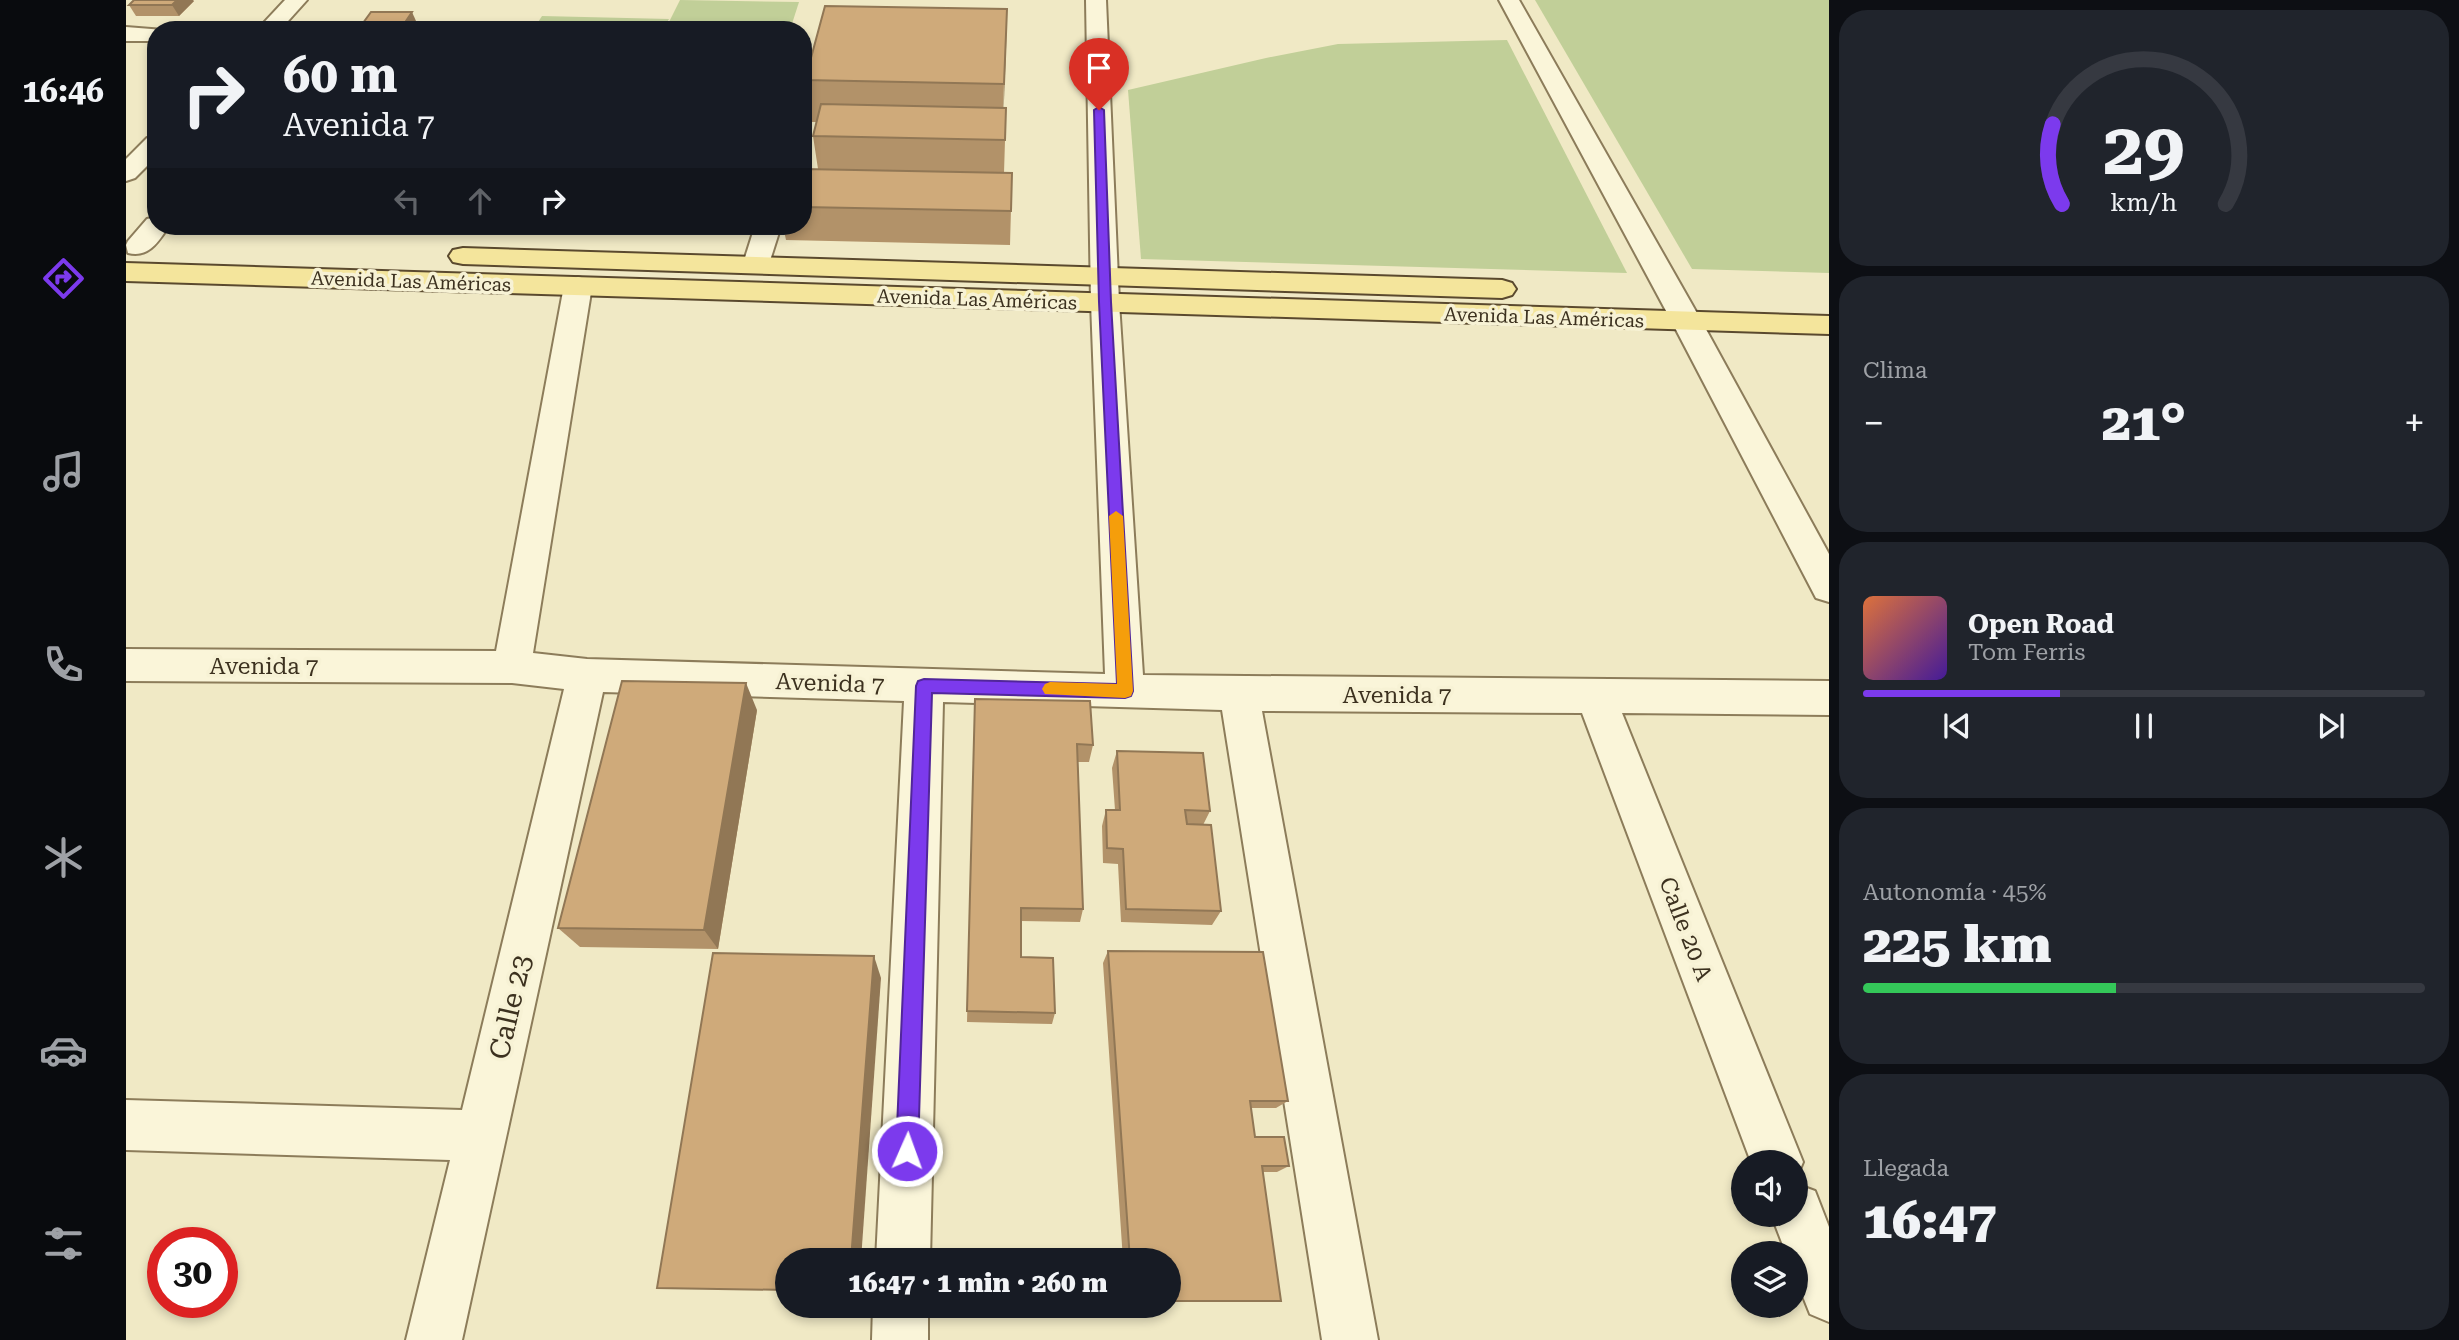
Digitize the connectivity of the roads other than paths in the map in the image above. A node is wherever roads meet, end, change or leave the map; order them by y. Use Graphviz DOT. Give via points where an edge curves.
graph roads {
  1 [pos="297,0"];
  2 [pos="1096,0"];
  3 [pos="1509,0"];
  4 [pos="277,21"];
  5 [pos="126,34"];
  6 [pos="147,34"];
  7 [pos="815,67"];
  8 [pos="812,77"];
  9 [pos="147,152"];
  10 [pos="126,173"];
  11 [pos="147,235"];
  12 [pos="765,235"];
  13 [pos="330,252"];
  14 [pos="130,255"];
  15 [pos="436,255"];
  16 [pos="757,264"];
  17 [pos="578,286"];
  18 [pos="1104,288"];
  19 [pos="1672,295"];
  20 [pos="1829,299"];
  21 [pos="1687,321"];
  22 [pos="1829,325"];
  23 [pos="1829,588"];
  24 [pos="126,665"];
  25 [pos="512,667"];
  26 [pos="587,675"];
  27 [pos="924,686"];
  28 [pos="1125,691"];
  29 [pos="1239,694"];
  30 [pos="1595,696"];
  31 [pos="1829,698"];
  32 [pos="126,1125"];
  33 [pos="481,1136"];
  34 [pos="1772,1150"];
  35 [pos="1803,1227"];
  36 [pos="903,1248"];
  37 [pos="1829,1295"];
  38 [pos="901,1318"];
  39 [pos="434,1340"];
  40 [pos="900,1340"];
  41 [pos="1350,1340"];
  1 -- 4 [label="street"];
  2 -- 18 [label="street"];
  3 -- 19 [label="street"];
  5 -- 6 [label="street"];
  7 -- 8 [label="street"];
  9 -- 10 [label="street"];
  11 -- 14 [label="street"];
  12 -- 16 [label="street"];
  13 -- 14 [label="main road, Avenida Las Américas"];
  14 -- 17 [label="main road, Avenida Las Américas"];
  15 -- 16 [label="main road, Avenida Las Américas"];
  16 -- 18 [label="main road, Avenida Las Américas"];
  17 -- 18 [label="main road, Avenida Las Américas"];
  17 -- 25 [label="street"];
  18 -- 19 [label="main road, Avenida Las Américas"];
  18 -- 21 [label="main road, Avenida Las Américas"];
  18 -- 28 [label="street"];
  19 -- 20 [label="main road, Avenida Las Américas"];
  19 -- 21 [label="street"];
  21 -- 22 [label="main road, Avenida Las Américas"];
  21 -- 23 [label="street"];
  24 -- 25 [label="street, Avenida 7"];
  25 -- 26 [label="street, Avenida 7"];
  26 -- 27 [label="street, Avenida 7"];
  26 -- 33 [label="street, Calle 23"];
  27 -- 28 [label="street, Avenida 7"];
  27 -- 36 [label="street"];
  28 -- 29 [label="street, Avenida 7"];
  29 -- 30 [label="street, Avenida 7"];
  29 -- 41 [label="street"];
  30 -- 31 [label="street, Avenida 7"];
  30 -- 34 [label="street, Calle 20 A"];
  32 -- 33 [label="street"];
  33 -- 39 [label="street, Calle 23"];
  35 -- 37 [label="street"];
  38 -- 40 [label="street"];
}
